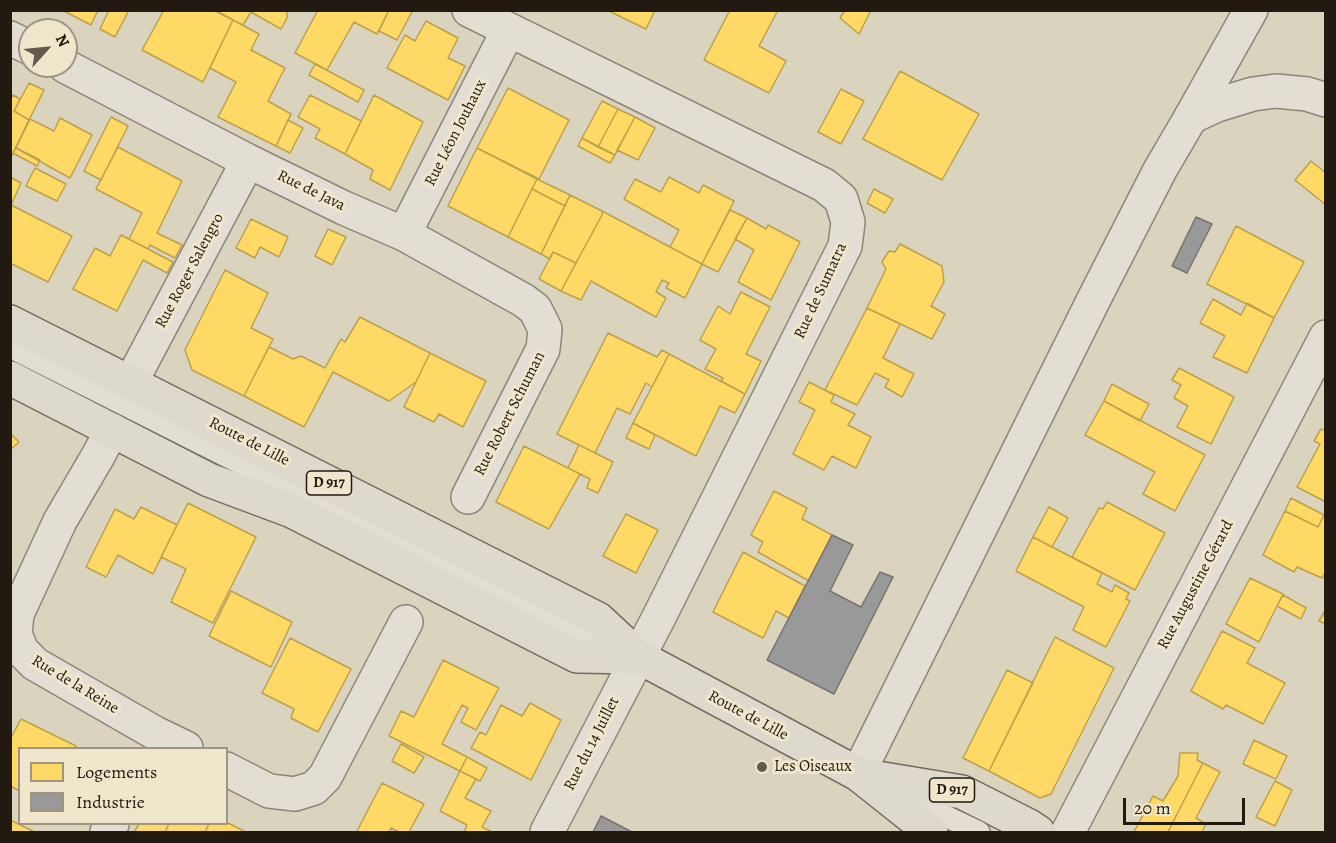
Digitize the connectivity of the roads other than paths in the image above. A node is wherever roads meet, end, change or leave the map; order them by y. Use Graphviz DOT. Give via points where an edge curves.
graph roads {
  1 [pos="469,10"];
  2 [pos="1251,10"];
  3 [pos="508,31"];
  4 [pos="78,73"];
  5 [pos="1326,100"];
  6 [pos="1191,117"];
  7 [pos="248,161"];
  8 [pos="404,234"];
  9 [pos="10,322"];
  10 [pos="545,329"];
  11 [pos="1326,337"];
  12 [pos="10,347"];
  13 [pos="10,378"];
  14 [pos="131,382"];
  15 [pos="112,430"];
  16 [pos="468,498"];
  17 [pos="406,622"];
  18 [pos="639,657"];
  19 [pos="151,741"];
  20 [pos="181,747"];
  21 [pos="228,770"];
  22 [pos="858,774"];
  23 [pos="546,832"];
  24 [pos="931,832"];
  25 [pos="980,832"];
  26 [pos="1038,832"];
  27 [pos="1068,832"];
  1 -- 3 [label="street, Rue de Sumatra"];
  2 -- 6 [label="street"];
  3 -- 8 [label="street, Rue Léon Jouhaux"];
  3 -- 18 [label="street, Rue de Sumatra" via="824,185 840,199 848,222 845,246"];
  4 -- 7 [label="street, Rue de Java"];
  5 -- 6 [label="street" via="1276,91 1217,105"];
  6 -- 22 [label="street" via="1109,269"];
  7 -- 8 [label="street, Rue de Java"];
  7 -- 14 [label="street, Rue Roger Salengro"];
  8 -- 10 [label="street, Rue de Java" via="523,300 535,309"];
  9 -- 14 [label="main road, Route de Lille / D 917"];
  10 -- 16 [label="street, Rue Robert Schuman" via="543,349"];
  11 -- 27 [label="street, Rue Augustine Gérard"];
  12 -- 18 [label="lane" via="579,635"];
  13 -- 15 [label="main road, Route de Lille / D 917"];
  14 -- 18 [label="main road, Route de Lille / D 917" via="598,619"];
  15 -- 18 [label="main road, Route de Lille / D 917" via="209,480 292,511 577,656"];
  15 -- 19 [label="street, Rue de la Reine" via="60,521 17,614 15,634 22,651 35,664"];
  17 -- 21 [label="street" via="325,777 314,788 295,794 269,791"];
  18 -- 22 [label="main road, Route de Lille / D 917"];
  18 -- 23 [label="street, Rue du 14 Juillet"];
  19 -- 20 [label="street, Rue de la Reine"];
  22 -- 24 [label="main road, Route de Lille / D 917"];
  22 -- 25 [label="lane"];
  22 -- 26 [label="main road, Route de Lille / D 917" via="962,792"];
}
